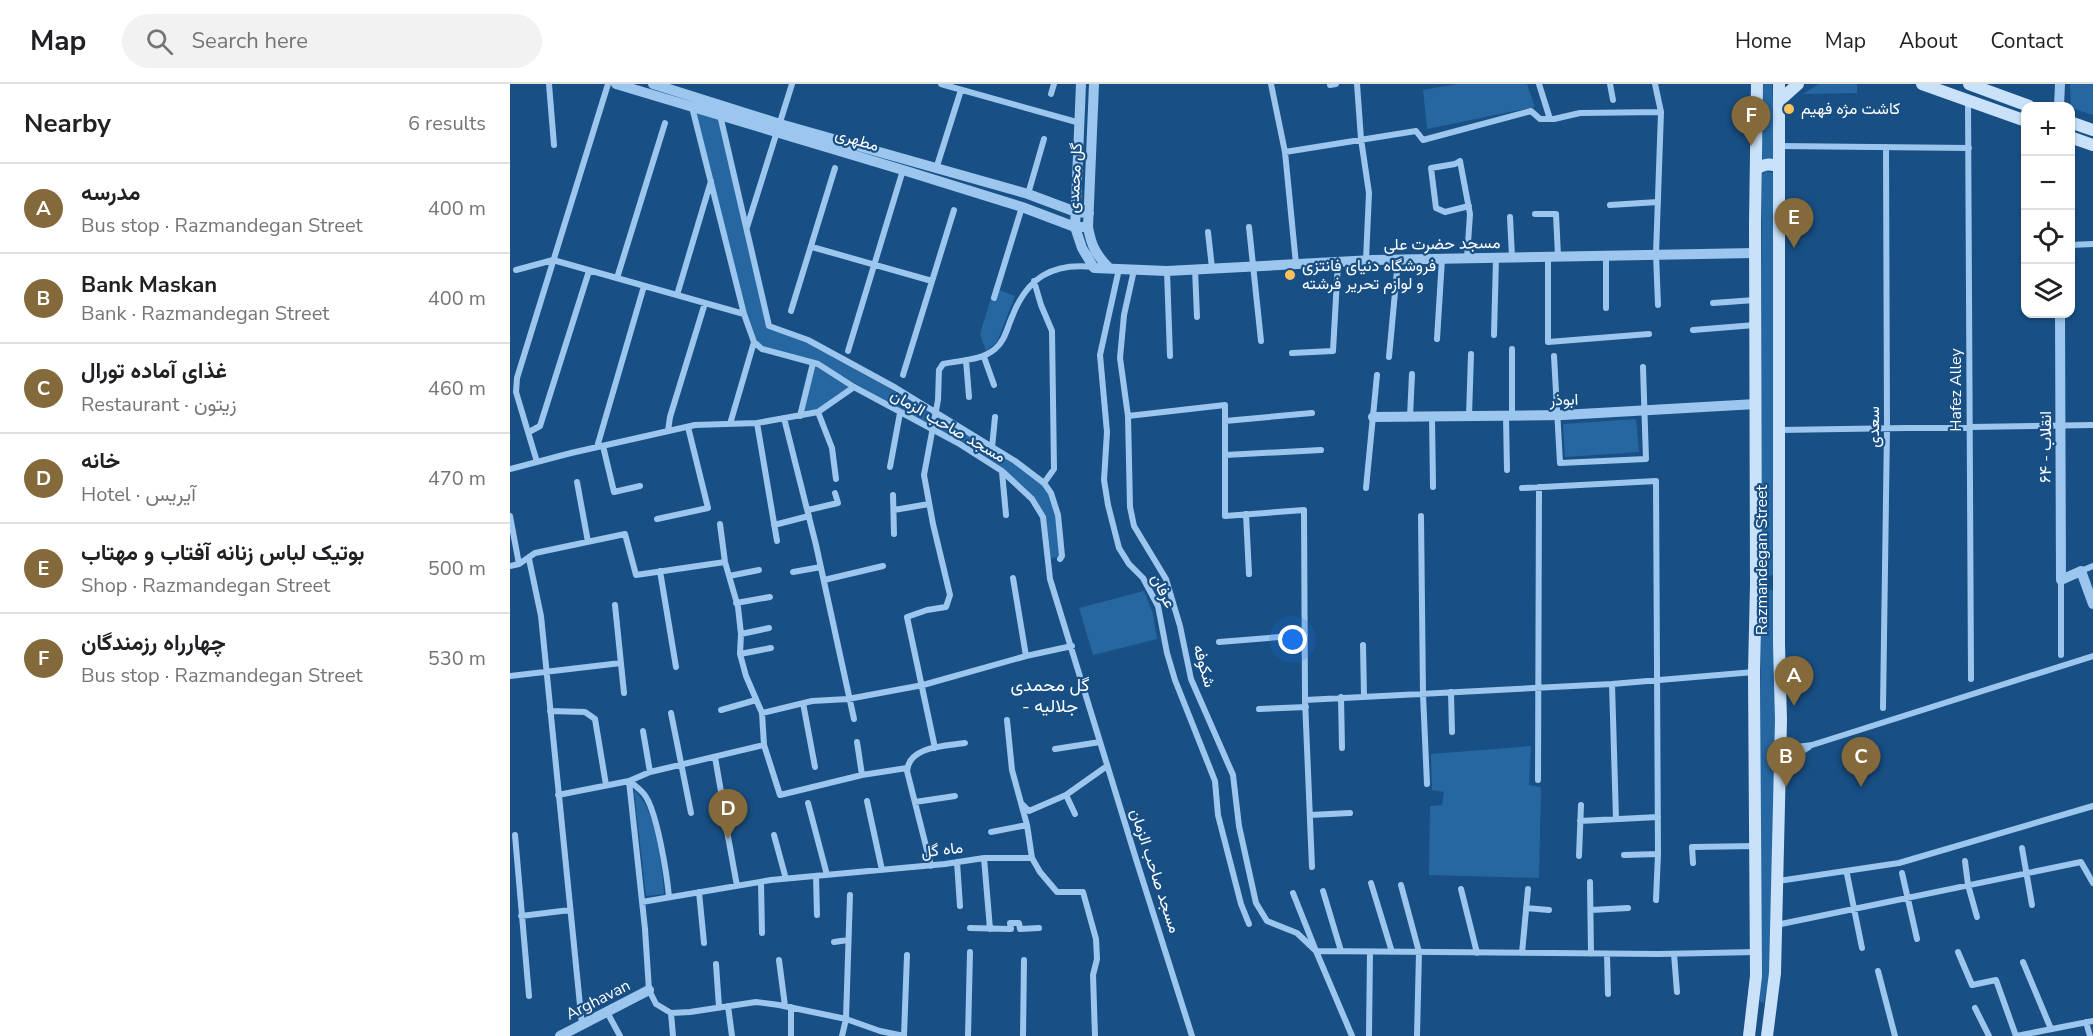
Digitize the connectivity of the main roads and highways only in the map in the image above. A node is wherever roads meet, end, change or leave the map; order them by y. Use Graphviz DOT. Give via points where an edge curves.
graph roads {
  1 [pos="1757,84"];
  2 [pos="1779,84"];
  3 [pos="1798,84"];
  4 [pos="1922,84"];
  5 [pos="1969,84"];
  6 [pos="1779,101"];
  7 [pos="2021,103"];
  8 [pos="2021,120"];
  9 [pos="2075,124"];
  10 [pos="2093,130"];
  11 [pos="2075,139"];
  12 [pos="2093,146"];
  13 [pos="1779,166"];
  14 [pos="1756,169"];
  15 [pos="1779,584"];
  16 [pos="1756,585"];
  17 [pos="1749,1036"];
  18 [pos="1767,1036"];
  1 -- 14 [label="main road, Razmandegan Street"];
  2 -- 6 [label="main road, Razmandegan Street"];
  3 -- 6 [label="main road"];
  4 -- 8 [label="main road"];
  5 -- 7 [label="main road"];
  6 -- 13 [label="main road, Razmandegan Street"];
  9 -- 10 [label="main road"];
  11 -- 12 [label="main road"];
  13 -- 14 [label="main road" via="1765,164"];
  13 -- 15 [label="main road, Razmandegan Street"];
  14 -- 16 [label="main road, Razmandegan Street"];
  15 -- 16 [label="main road"];
  15 -- 18 [label="main road, Razmandegan Street" via="1778,881 1775,973"];
  16 -- 17 [label="main road, Razmandegan Street" via="1756,976"];
}
